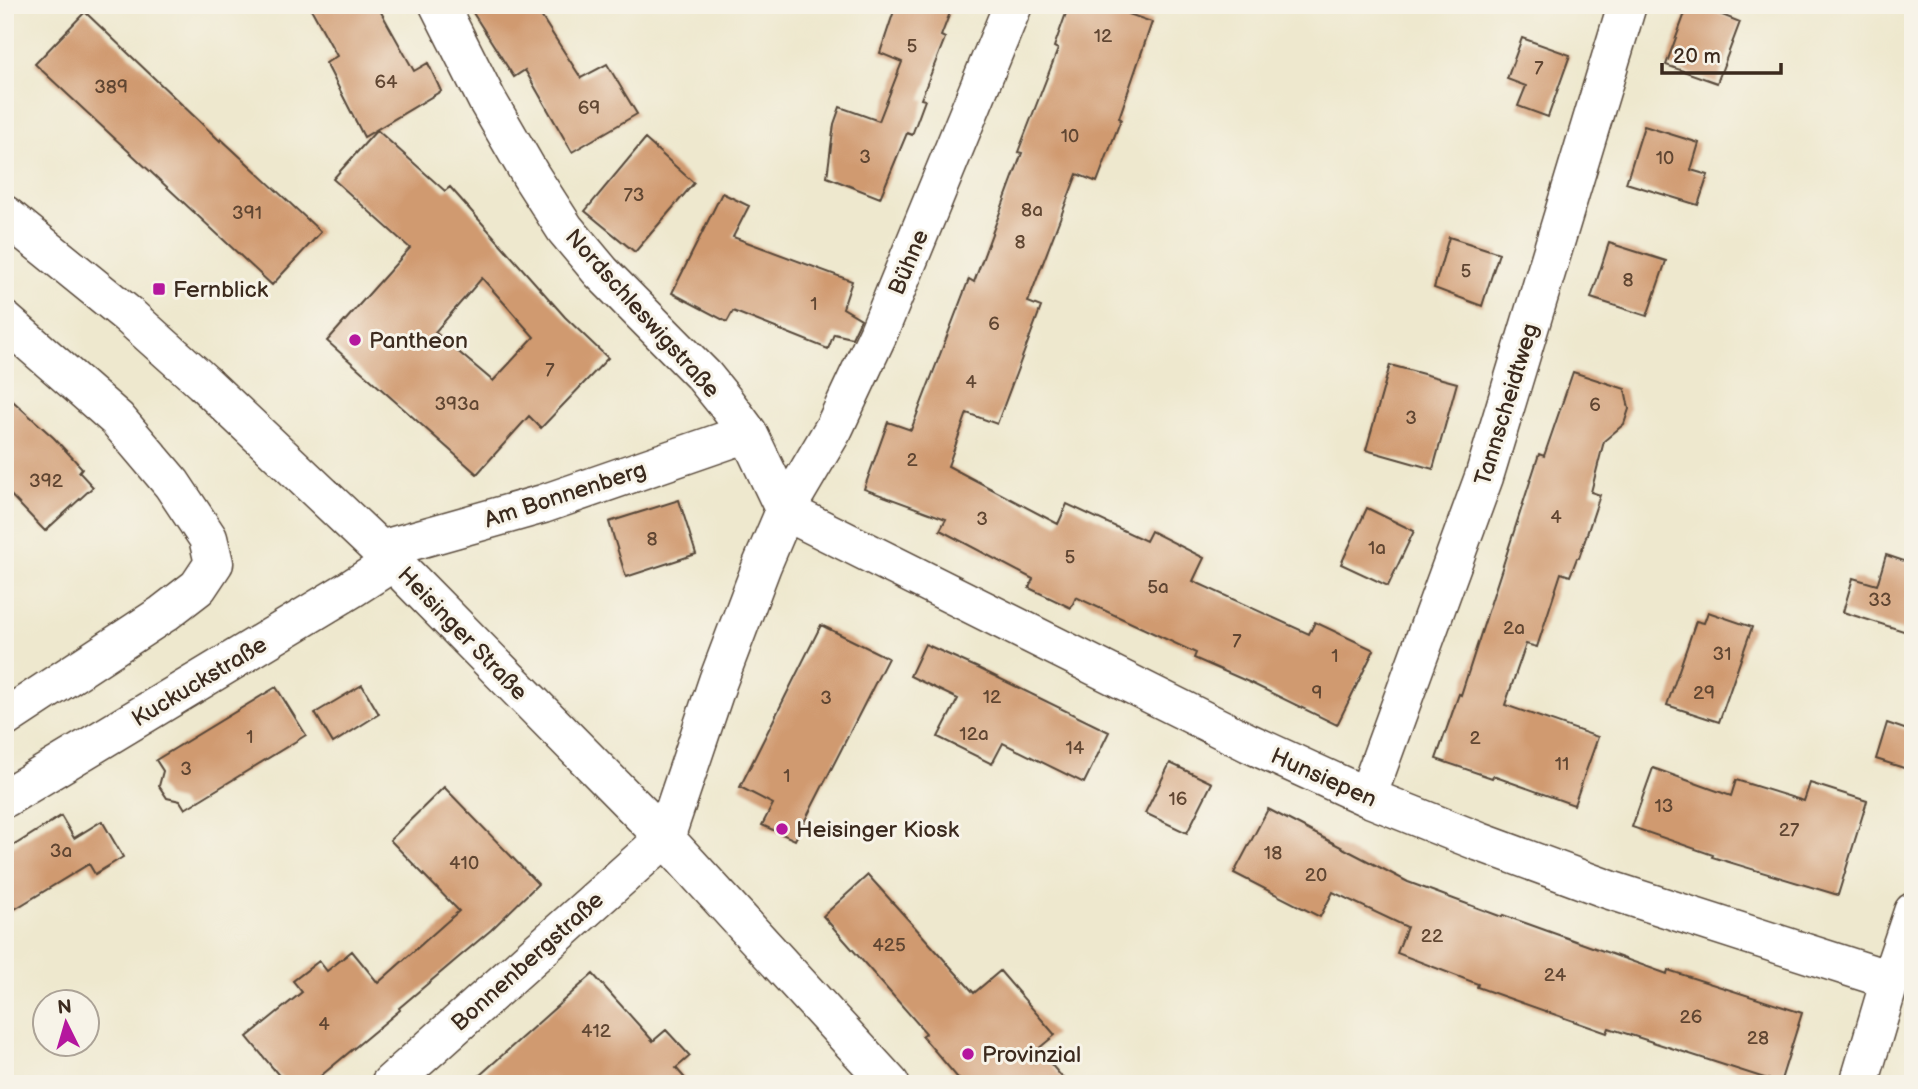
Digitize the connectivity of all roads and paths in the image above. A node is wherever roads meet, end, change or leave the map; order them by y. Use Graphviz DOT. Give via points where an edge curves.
graph roads {
  1 [pos="439,5"];
  2 [pos="1013,5"];
  3 [pos="1627,5"];
  4 [pos="5,215"];
  5 [pos="5,321"];
  6 [pos="748,433"];
  7 [pos="785,511"];
  8 [pos="386,556"];
  9 [pos="5,718"];
  10 [pos="1367,797"];
  11 [pos="5,798"];
  12 [pos="665,838"];
  13 [pos="1913,912"];
  14 [pos="1890,980"];
  15 [pos="390,1084"];
  16 [pos="890,1084"];
  17 [pos="1859,1084"];
  1 -- 6 [label="street, Nordschleswigstraße" via="487,100 565,229 704,376"];
  2 -- 7 [label="street, Bühne" via="878,334 834,428"];
  3 -- 10 [label="street, Tannscheidtweg" via="1484,477"];
  4 -- 8 [label="street, Heisinger Straße" via="203,382"];
  5 -- 9 [label="street" via="117,419 172,484 208,538 214,564 198,587 163,614"];
  6 -- 7 [label="street, Nordschleswigstraße"];
  6 -- 8 [label="street, Am Bonnenberg"];
  7 -- 10 [label="street, Hunsiepen" via="1249,743"];
  7 -- 12 [label="street" via="718,681"];
  8 -- 11 [label="street, Kuckuckstraße" via="327,604"];
  8 -- 12 [label="street, Heisinger Straße"];
  10 -- 14 [label="street, Hunsiepen" via="1610,890"];
  12 -- 15 [label="street, Bonnenbergstraße"];
  12 -- 16 [label="street, Heisinger Straße"];
  13 -- 14 [label="street"];
  14 -- 17 [label="street"];
}
